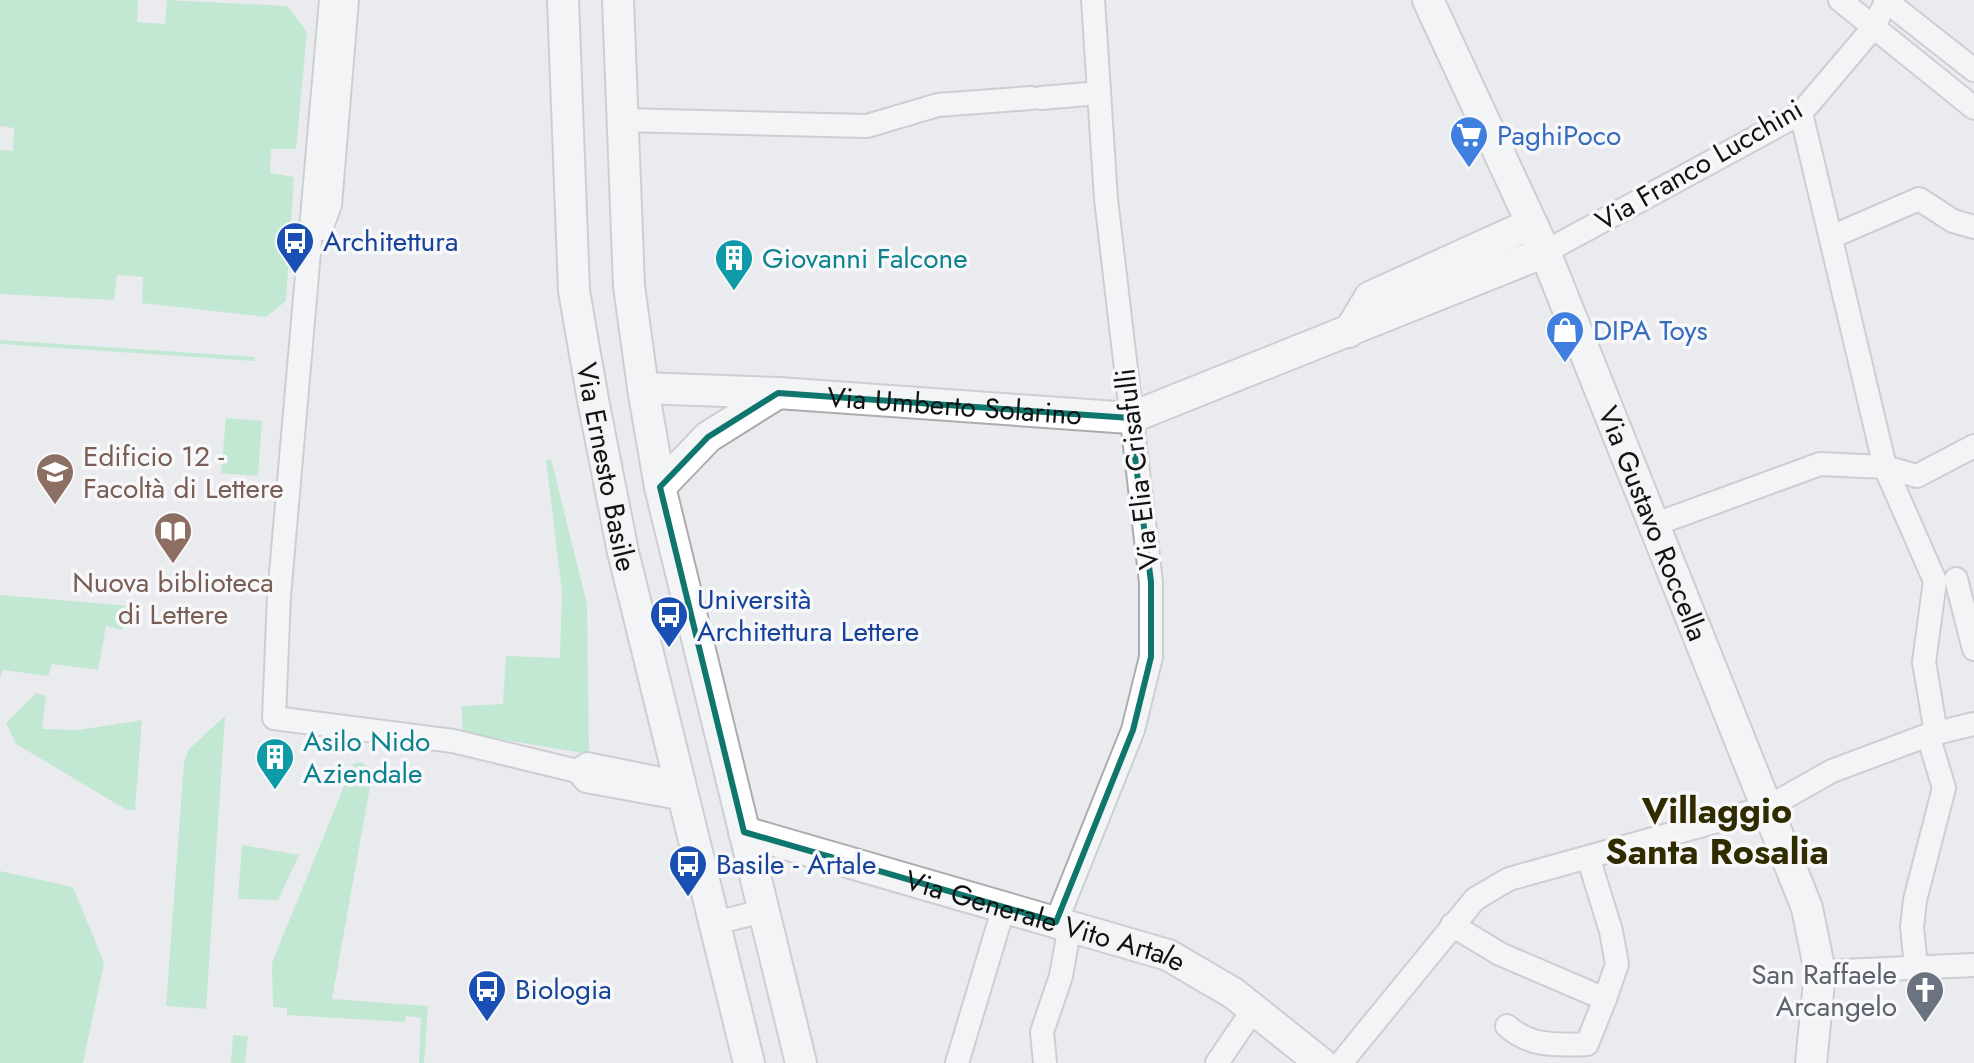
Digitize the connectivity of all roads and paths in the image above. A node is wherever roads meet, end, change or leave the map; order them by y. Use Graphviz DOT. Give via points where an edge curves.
graph roads {
  1 [pos="331,0"];
  2 [pos="347,0"];
  3 [pos="563,0"];
  4 [pos="618,0"];
  5 [pos="1093,0"];
  6 [pos="1428,0"];
  7 [pos="1840,0"];
  8 [pos="1886,0"];
  9 [pos="1873,28"];
  10 [pos="1974,70"];
  11 [pos="1099,93"];
  12 [pos="1974,108"];
  13 [pos="1801,113"];
  14 [pos="622,120"];
  15 [pos="1531,224"];
  16 [pos="1974,227"];
  17 [pos="1831,237"];
  18 [pos="1545,252"];
  19 [pos="311,257"];
  20 [pos="1349,332"];
  21 [pos="643,388"];
  22 [pos="778,393"];
  23 [pos="1130,418"];
  24 [pos="1974,446"];
  25 [pos="1885,467"];
  26 [pos="660,487"];
  27 [pos="1656,524"];
  28 [pos="1955,577"];
  29 [pos="1974,649"];
  30 [pos="1974,724"];
  31 [pos="1932,734"];
  32 [pos="682,791"];
  33 [pos="1768,807"];
  34 [pos="744,832"];
  35 [pos="1589,860"];
  36 [pos="1003,910"];
  37 [pos="763,911"];
  38 [pos="715,923"];
  39 [pos="1063,923"];
  40 [pos="1452,925"];
  41 [pos="1974,965"];
  42 [pos="1916,967"];
  43 [pos="1820,972"];
  44 [pos="1605,999"];
  45 [pos="1253,1010"];
  46 [pos="1507,1026"];
  47 [pos="749,1063"];
  48 [pos="801,1063"];
  49 [pos="957,1063"];
  50 [pos="1045,1063"];
  51 [pos="1217,1063"];
  52 [pos="1321,1063"];
  53 [pos="1341,1063"];
  54 [pos="1811,1063"];
  1 -- 19 [label="street"];
  2 -- 19 [label="street" via="330,205"];
  3 -- 32 [label="street, Via Ernesto Basile" via="574,291 623,552"];
  4 -- 14 [label="street, Via Ernesto Basile"];
  5 -- 11 [label="street, Via Elia Crisafulli"];
  6 -- 15 [label="street, Via Gustavo Roccella"];
  7 -- 9 [label="street"];
  8 -- 9 [label="street, Via Franco Lucchini"];
  8 -- 10 [label="street"];
  9 -- 12 [label="street"];
  9 -- 13 [label="street, Via Franco Lucchini"];
  11 -- 14 [label="street" via="938,105 867,126"];
  11 -- 23 [label="street, Via Elia Crisafulli"];
  13 -- 17 [label="street"];
  13 -- 18 [label="street, Via Franco Lucchini"];
  14 -- 21 [label="street, Via Ernesto Basile" via="629,286"];
  15 -- 18 [label="street, Via Gustavo Roccella"];
  15 -- 20 [label="street" via="1370,297"];
  16 -- 17 [label="street" via="1953,221 1919,199"];
  17 -- 25 [label="street"];
  18 -- 20 [label="street"];
  18 -- 27 [label="street, Via Gustavo Roccella"];
  19 -- 32 [label="street" via="279,596 274,718 453,741"];
  20 -- 23 [label="street"];
  21 -- 22 [label="street, Via Umberto Solarino"];
  21 -- 26 [label="street, Via Ernesto Basile"];
  22 -- 23 [label="street, Via Umberto Solarino"];
  22 -- 26 [label="street" via="708,437"];
  23 -- 39 [label="street, Via Elia Crisafulli" via="1151,582 1151,657 1133,730"];
  24 -- 25 [label="street" via="1917,476"];
  25 -- 27 [label="street" via="1820,464"];
  25 -- 28 [label="street"];
  26 -- 34 [label="street, Via Ernesto Basile"];
  27 -- 33 [label="street, Via Gustavo Roccella"];
  28 -- 29 [label="street"];
  28 -- 31 [label="street" via="1924,662"];
  30 -- 31 [label="street"];
  31 -- 33 [label="street" via="1832,771"];
  31 -- 42 [label="street" via="1944,788 1915,900"];
  32 -- 38 [label="street, Via Ernesto Basile"];
  33 -- 35 [label="street"];
  33 -- 43 [label="street, Via Gustavo Roccella" via="1807,908"];
  34 -- 36 [label="street, Via Generale Vito Artale"];
  34 -- 37 [label="street, Via Ernesto Basile"];
  35 -- 40 [label="street" via="1509,879 1475,899"];
  35 -- 44 [label="street" via="1617,964"];
  36 -- 39 [label="street, Via Generale Vito Artale"];
  36 -- 49 [label="street"];
  37 -- 38 [label="street"];
  37 -- 48 [label="street, Via Ernesto Basile"];
  38 -- 47 [label="street, Via Ernesto Basile"];
  39 -- 45 [label="street, Via Generale Vito Artale" via="1168,955"];
  39 -- 50 [label="street, Via Elia Crisafulli" via="1061,976 1042,1032"];
  40 -- 44 [label="street" via="1500,954"];
  40 -- 53 [label="street"];
  41 -- 42 [label="street"];
  42 -- 43 [label="street"];
  43 -- 54 [label="street, Via Gustavo Roccella"];
  44 -- 46 [label="street" via="1587,1044 1551,1046 1519,1037"];
  45 -- 51 [label="street"];
  45 -- 52 [label="street, Via Generale Vito Artale"];
}
